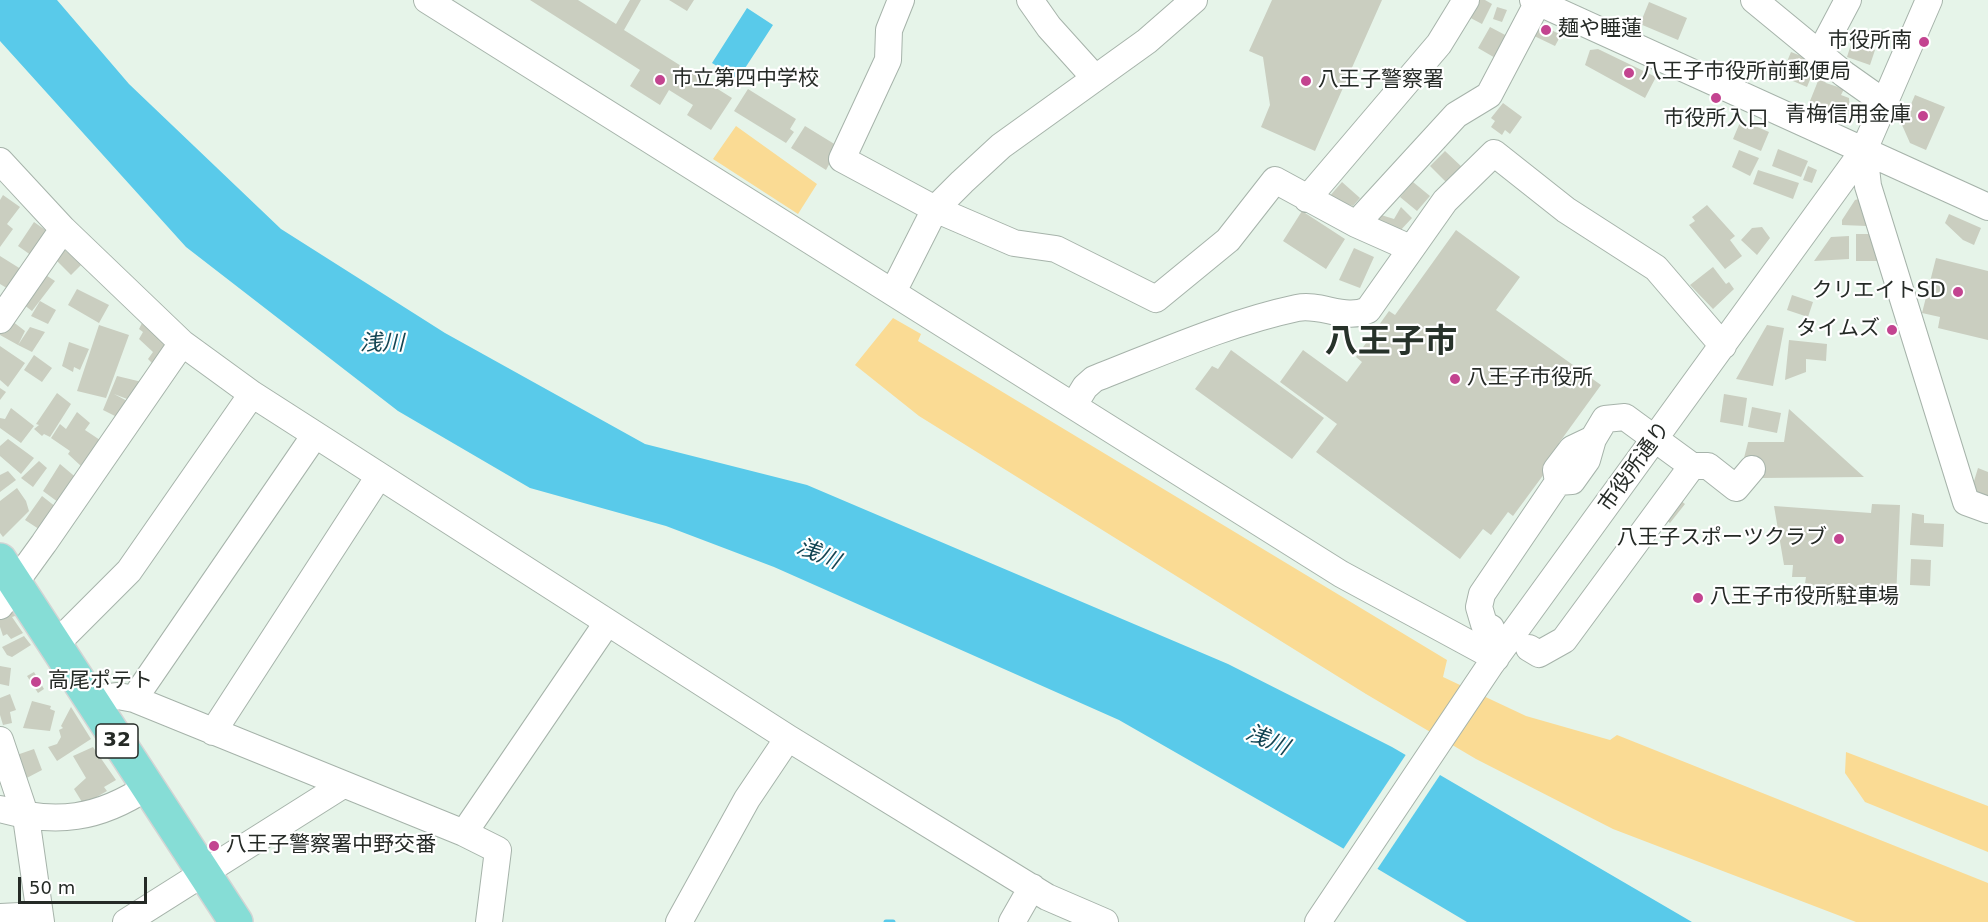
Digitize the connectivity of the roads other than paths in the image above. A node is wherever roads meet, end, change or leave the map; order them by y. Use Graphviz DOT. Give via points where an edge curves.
graph roads {
  1 [pos="427,0"];
  2 [pos="901,0"];
  3 [pos="1030,0"];
  4 [pos="1466,0"];
  5 [pos="1755,0"];
  6 [pos="1848,0"];
  7 [pos="1929,0"];
  8 [pos="1535,1"];
  9 [pos="1179,4"];
  10 [pos="1820,53"];
  11 [pos="1095,78"];
  12 [pos="1885,103"];
  13 [pos="1864,150"];
  14 [pos="0,161"];
  15 [pos="1307,198"];
  16 [pos="1988,207"];
  17 [pos="935,209"];
  18 [pos="1356,224"];
  19 [pos="63,229"];
  20 [pos="1410,248"];
  21 [pos="892,292"];
  22 [pos="0,320"];
  23 [pos="182,343"];
  24 [pos="1722,346"];
  25 [pos="252,394"];
  26 [pos="1074,405"];
  27 [pos="315,435"];
  28 [pos="1656,438"];
  29 [pos="1692,466"];
  30 [pos="1752,469"];
  31 [pos="379,476"];
  32 [pos="1988,510"];
  33 [pos="7,583"];
  34 [pos="607,623"];
  35 [pos="1491,628"];
  36 [pos="56,644"];
  37 [pos="1529,648"];
  38 [pos="1493,661"];
  39 [pos="91,699"];
  40 [pos="134,699"];
  41 [pos="213,732"];
  42 [pos="788,738"];
  43 [pos="0,740"];
  44 [pos="343,784"];
  45 [pos="147,787"];
  46 [pos="0,809"];
  47 [pos="26,817"];
  48 [pos="464,833"];
  49 [pos="205,874"];
  50 [pos="1032,887"];
  51 [pos="0,917"];
  52 [pos="41,918"];
  53 [pos="126,922"];
  54 [pos="236,922"];
  55 [pos="489,922"];
  56 [pos="679,922"];
  57 [pos="1012,922"];
  58 [pos="1106,922"];
  59 [pos="1318,922"];
  1 -- 21 [label="street"];
  2 -- 17 [label="street" via="889,30 888,60 842,159"];
  3 -- 11 [label="street"];
  4 -- 15 [label="street" via="1439,44"];
  5 -- 10 [label="street"];
  6 -- 10 [label="street"];
  7 -- 12 [label="street, 市役所通り"];
  8 -- 13 [label="street"];
  8 -- 18 [label="street" via="1489,95 1456,115"];
  9 -- 11 [label="street"];
  10 -- 12 [label="street"];
  11 -- 17 [label="street" via="1001,146"];
  12 -- 13 [label="street, 市役所通り"];
  13 -- 16 [label="street"];
  13 -- 24 [label="street, 市役所通り"];
  13 -- 32 [label="street" via="1868,186 1955,485 1966,502"];
  14 -- 19 [label="street"];
  15 -- 17 [label="street" via="1275,180 1228,240 1156,299 1056,249 1014,243"];
  15 -- 18 [label="street"];
  17 -- 21 [label="street"];
  18 -- 20 [label="street"];
  19 -- 22 [label="street"];
  19 -- 23 [label="street"];
  20 -- 24 [label="street" via="1445,201 1494,153 1566,210 1656,268"];
  20 -- 26 [label="street" via="1368,310 1357,315 1300,308 1240,324 1094,380"];
  21 -- 26 [label="street"];
  23 -- 25 [label="street"];
  23 -- 33 [label="street" via="23,572"];
  24 -- 28 [label="street, 市役所通り"];
  25 -- 27 [label="street"];
  25 -- 36 [label="street" via="129,571"];
  26 -- 38 [label="street" via="1341,574"];
  27 -- 31 [label="street"];
  27 -- 40 [label="street"];
  28 -- 29 [label="street"];
  28 -- 35 [label="street" via="1625,417 1605,419 1587,460 1572,481 1558,482 1482,594 1479,607 1484,624"];
  28 -- 38 [label="street, 市役所通り"];
  29 -- 30 [label="street" via="1708,466 1736,488"];
  29 -- 37 [label="street" via="1636,553 1605,584 1564,640 1539,654"];
  31 -- 34 [label="street"];
  31 -- 41 [label="street"];
  33 -- 36 [label="main road, 32"];
  34 -- 42 [label="street"];
  34 -- 48 [label="street"];
  36 -- 39 [label="main road, 32"];
  38 -- 59 [label="street, 市役所通り"];
  39 -- 40 [label="street"];
  39 -- 45 [label="main road, 32"];
  40 -- 41 [label="street"];
  41 -- 44 [label="street"];
  42 -- 50 [label="street"];
  42 -- 56 [label="street" via="747,799"];
  43 -- 47 [label="street"];
  44 -- 48 [label="street"];
  44 -- 49 [label="street"];
  45 -- 47 [label="street" via="101,812"];
  45 -- 49 [label="main road, 32"];
  46 -- 47 [label="street"];
  47 -- 52 [label="street"];
  48 -- 55 [label="street" via="498,850"];
  49 -- 53 [label="street"];
  49 -- 54 [label="main road, 32"];
  50 -- 57 [label="street"];
  50 -- 58 [label="street"];
  51 -- 52 [label="street"];
}
